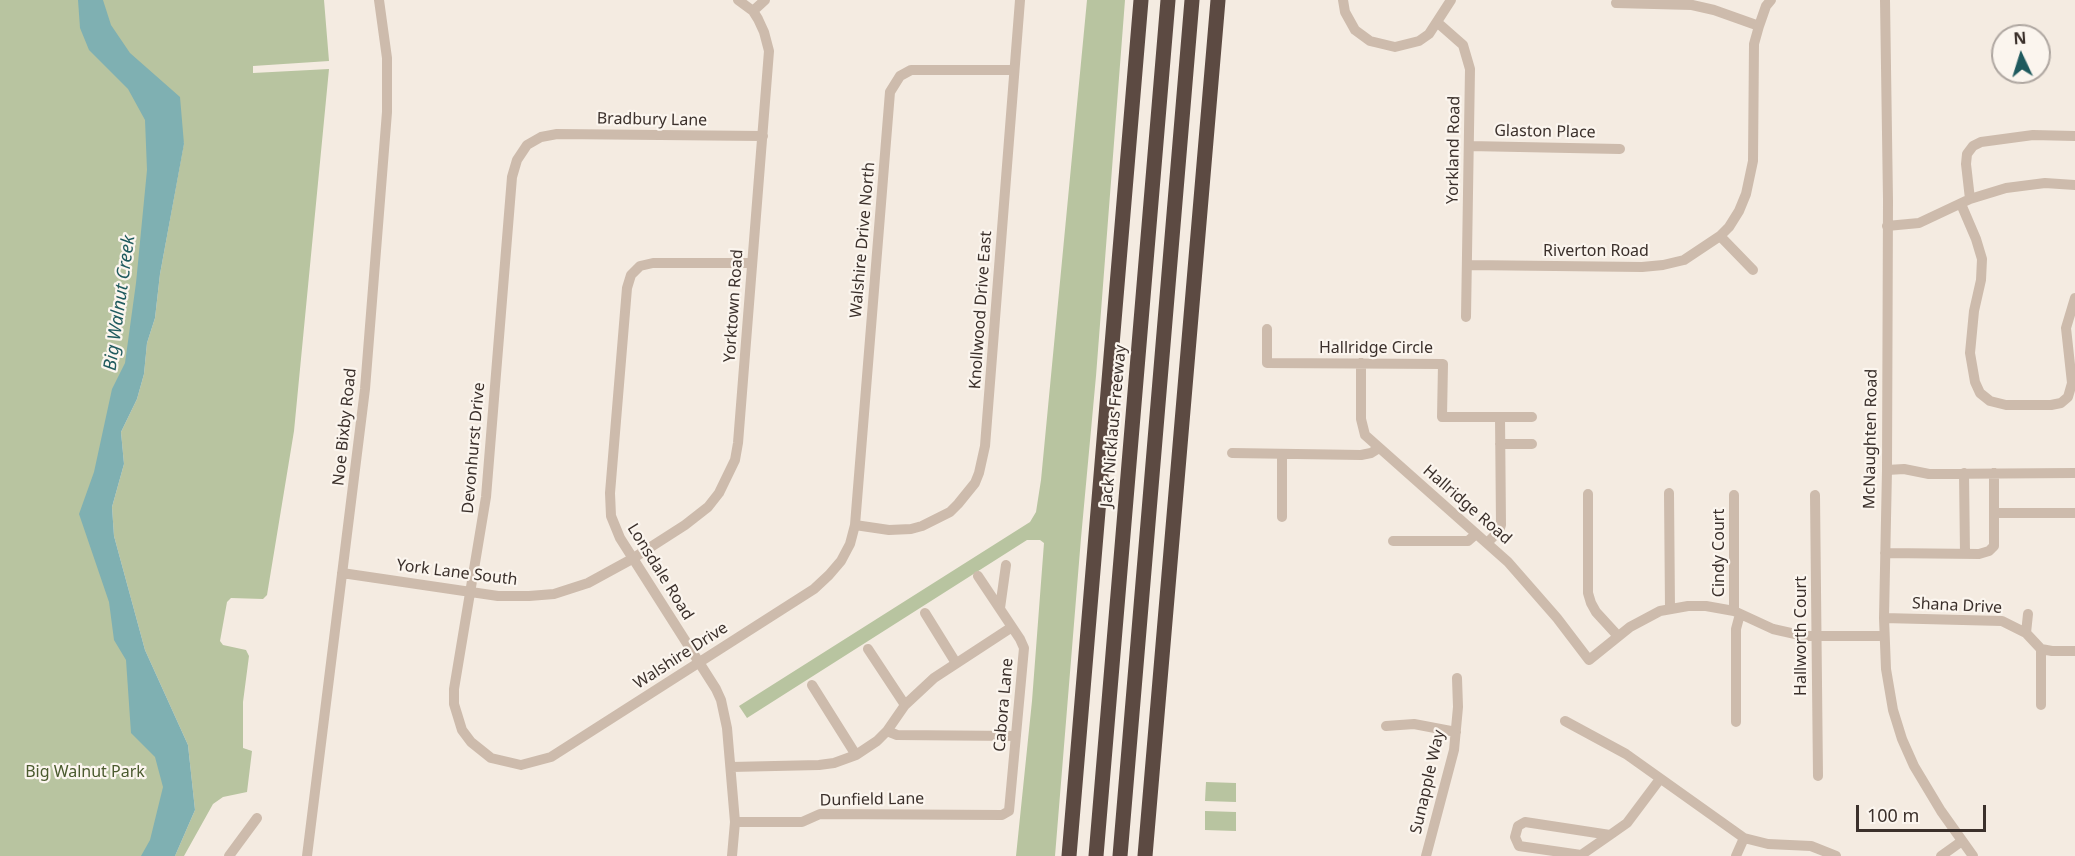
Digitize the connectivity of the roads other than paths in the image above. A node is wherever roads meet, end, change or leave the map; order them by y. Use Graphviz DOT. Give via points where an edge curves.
graph roads {
  1 [pos="379,0"];
  2 [pos="738,0"];
  3 [pos="765,0"];
  4 [pos="1020,0"];
  5 [pos="1134,0"];
  6 [pos="1142,0"];
  7 [pos="1168,0"];
  8 [pos="1192,0"];
  9 [pos="1218,0"];
  10 [pos="1228,0"];
  11 [pos="1343,0"];
  12 [pos="1450,0"];
  13 [pos="1771,0"];
  14 [pos="1885,0"];
  15 [pos="1616,3"];
  16 [pos="753,11"];
  17 [pos="1438,23"];
  18 [pos="1759,26"];
  19 [pos="1213,54"];
  20 [pos="1137,56"];
  21 [pos="1014,70"];
  22 [pos="763,136"];
  23 [pos="2075,136"];
  24 [pos="541,137"];
  25 [pos="1469,146"];
  26 [pos="1620,148"];
  27 [pos="2075,185"];
  28 [pos="1965,201"];
  29 [pos="1887,226"];
  30 [pos="1720,236"];
  31 [pos="752,263"];
  32 [pos="1467,265"];
  33 [pos="1753,270"];
  34 [pos="2075,298"];
  35 [pos="1466,317"];
  36 [pos="1267,329"];
  37 [pos="1360,363"];
  38 [pos="1500,417"];
  39 [pos="1532,417"];
  40 [pos="1500,444"];
  41 [pos="1532,444"];
  42 [pos="1379,448"];
  43 [pos="1232,453"];
  44 [pos="1282,454"];
  45 [pos="1887,470"];
  46 [pos="1964,473"];
  47 [pos="1994,473"];
  48 [pos="2075,473"];
  49 [pos="1669,493"];
  50 [pos="1588,494"];
  51 [pos="1734,495"];
  52 [pos="1815,495"];
  53 [pos="1994,513"];
  54 [pos="2075,513"];
  55 [pos="1282,516"];
  56 [pos="855,525"];
  57 [pos="1476,534"];
  58 [pos="1393,541"];
  59 [pos="1487,543"];
  60 [pos="1885,553"];
  61 [pos="1965,554"];
  62 [pos="632,559"];
  63 [pos="1006,565"];
  64 [pos="342,573"];
  65 [pos="978,576"];
  66 [pos="470,592"];
  67 [pos="1000,608"];
  68 [pos="1670,609"];
  69 [pos="1737,612"];
  70 [pos="925,613"];
  71 [pos="2028,614"];
  72 [pos="1884,618"];
  73 [pos="1012,627"];
  74 [pos="2026,633"];
  75 [pos="1618,636"];
  76 [pos="1816,636"];
  77 [pos="1884,636"];
  78 [pos="868,649"];
  79 [pos="2041,649"];
  80 [pos="2075,651"];
  81 [pos="699,663"];
  82 [pos="956,663"];
  83 [pos="1457,678"];
  84 [pos="812,685"];
  85 [pos="905,705"];
  86 [pos="2042,705"];
  87 [pos="1565,721"];
  88 [pos="1736,722"];
  89 [pos="1386,726"];
  90 [pos="887,731"];
  91 [pos="1456,732"];
  92 [pos="1016,736"];
  93 [pos="856,755"];
  94 [pos="491,758"];
  95 [pos="730,767"];
  96 [pos="1818,776"];
  97 [pos="1660,779"];
  98 [pos="1010,811"];
  99 [pos="257,818"];
  100 [pos="735,822"];
  101 [pos="1610,835"];
  102 [pos="1744,838"];
  103 [pos="1962,841"];
  104 [pos="229,856"];
  105 [pos="307,856"];
  106 [pos="732,856"];
  107 [pos="1069,856"];
  108 [pos="1096,856"];
  109 [pos="1120,856"];
  110 [pos="1145,856"];
  111 [pos="1426,856"];
  112 [pos="1736,856"];
  113 [pos="1836,856"];
  114 [pos="1941,856"];
  115 [pos="1973,856"];
  1 -- 64 [label="street, Noe Bixby Road" via="387,58 387,112 365,389"];
  2 -- 16 [label="street"];
  3 -- 16 [label="street"];
  4 -- 21 [label="street, Knollwood Drive East"];
  5 -- 20 [label="highway"];
  6 -- 20 [label="highway"];
  7 -- 108 [label="highway, Jack Nicklaus Freeway"];
  8 -- 109 [label="highway"];
  9 -- 19 [label="highway"];
  10 -- 19 [label="highway"];
  11 -- 17 [label="street" via="1355,30 1381,45 1395,47 1419,41"];
  12 -- 17 [label="street"];
  13 -- 18 [label="street, Riverton Road"];
  14 -- 29 [label="street, McNaughten Road"];
  15 -- 18 [label="street" via="1692,5"];
  16 -- 22 [label="street, Yorktown Road" via="769,51"];
  17 -- 25 [label="street, Yorkland Road" via="1466,51 1470,69"];
  18 -- 30 [label="street, Riverton Road" via="1753,63 1753,161 1739,211"];
  19 -- 110 [label="highway"];
  20 -- 107 [label="highway"];
  21 -- 56 [label="street, Knollwood Drive East" via="985,446 979,473 950,512 922,526 889,530"];
  21 -- 56 [label="street, Walshire Drive North" via="917,69 900,76 892,86"];
  22 -- 24 [label="street, Bradbury Lane"];
  22 -- 31 [label="street, Yorktown Road"];
  23 -- 28 [label="street" via="2033,135 1973,146 1967,154"];
  24 -- 66 [label="street, Devonhurst Drive" via="527,145 512,177 486,497"];
  25 -- 26 [label="street, Glaston Place"];
  25 -- 32 [label="street, Yorkland Road"];
  27 -- 28 [label="street" via="2033,184"];
  28 -- 29 [label="street" via="1919,223"];
  28 -- 34 [label="street" via="1982,259 1970,353 1980,393 1990,401 2006,405 2051,405 2068,397 2072,383 2066,328"];
  29 -- 45 [label="street, McNaughten Road"];
  30 -- 32 [label="street, Riverton Road" via="1684,260 1663,265"];
  30 -- 33 [label="street"];
  31 -- 62 [label="street, Yorktown Road" via="738,443 728,478 708,507"];
  31 -- 62 [label="street, Lonsdale Road" via="652,262 631,275 610,504 614,527"];
  32 -- 35 [label="street, Yorkland Road"];
  36 -- 37 [label="street, Hallridge Circle" via="1267,363"];
  37 -- 38 [label="street, Hallridge Circle" via="1443,364 1442,417"];
  37 -- 42 [label="street, Hallridge Road" via="1362,427"];
  38 -- 39 [label="street, Hallridge Circle"];
  38 -- 40 [label="street"];
  40 -- 41 [label="street"];
  40 -- 59 [label="street" via="1501,525"];
  42 -- 44 [label="street" via="1361,455"];
  42 -- 57 [label="street, Hallridge Road"];
  43 -- 44 [label="street"];
  44 -- 55 [label="street"];
  45 -- 46 [label="street"];
  45 -- 60 [label="street, McNaughten Road"];
  46 -- 47 [label="street"];
  46 -- 61 [label="street"];
  47 -- 48 [label="street"];
  47 -- 53 [label="street"];
  49 -- 68 [label="street"];
  50 -- 75 [label="street" via="1588,593 1596,612"];
  51 -- 69 [label="street, Cindy Court"];
  52 -- 76 [label="street, Hallworth Court"];
  53 -- 54 [label="street"];
  53 -- 61 [label="street" via="1994,546 1979,554"];
  56 -- 81 [label="street, Walshire Drive" via="845,552 814,589"];
  57 -- 58 [label="street" via="1468,541"];
  57 -- 59 [label="street, Hallridge Road"];
  59 -- 75 [label="street, Hallridge Road" via="1534,591 1589,660"];
  60 -- 61 [label="street"];
  60 -- 72 [label="street, McNaughten Road"];
  62 -- 66 [label="street, York Lane South" via="588,583 554,594 512,597"];
  62 -- 81 [label="street, Lonsdale Road"];
  63 -- 67 [label="street"];
  64 -- 66 [label="street, York Lane South"];
  64 -- 105 [label="street, Noe Bixby Road"];
  65 -- 67 [label="street, Cabora Lane"];
  66 -- 94 [label="street, Devonhurst Drive" via="454,704 462,730"];
  67 -- 73 [label="street, Cabora Lane"];
  68 -- 69 [label="street" via="1706,606"];
  68 -- 75 [label="street"];
  69 -- 76 [label="street" via="1773,629"];
  69 -- 88 [label="street, Cindy Court"];
  70 -- 82 [label="street"];
  71 -- 74 [label="street"];
  72 -- 74 [label="street, Shana Drive" via="1996,621"];
  72 -- 77 [label="street, McNaughten Road"];
  73 -- 82 [label="street"];
  73 -- 92 [label="street, Cabora Lane" via="1024,648"];
  74 -- 79 [label="street, Shana Drive"];
  76 -- 77 [label="street"];
  76 -- 96 [label="street, Hallworth Court"];
  77 -- 103 [label="street, McNaughten Road" via="1888,689 1902,739 1930,794"];
  78 -- 85 [label="street"];
  79 -- 80 [label="street"];
  79 -- 86 [label="street"];
  81 -- 94 [label="street, Walshire Drive" via="551,757 521,765"];
  81 -- 95 [label="street, Lonsdale Road" via="721,700"];
  82 -- 85 [label="street"];
  83 -- 91 [label="street, Sunapple Way"];
  84 -- 93 [label="street"];
  85 -- 90 [label="street"];
  87 -- 97 [label="street" via="1626,754"];
  89 -- 91 [label="street" via="1414,724"];
  90 -- 92 [label="street" via="897,735"];
  90 -- 93 [label="street"];
  91 -- 111 [label="street, Sunapple Way"];
  92 -- 98 [label="street, Cabora Lane"];
  93 -- 95 [label="street" via="819,765"];
  95 -- 100 [label="street, Lonsdale Road"];
  97 -- 101 [label="street" via="1627,823"];
  97 -- 102 [label="street"];
  98 -- 100 [label="street, Dunfield Lane" via="1002,815 820,814 802,822"];
  99 -- 104 [label="street"];
  100 -- 106 [label="street, Lonsdale Road"];
  101 -- 101 [label="street" via="1581,855 1519,846 1515,837 1518,826 1525,822"];
  102 -- 112 [label="street"];
  102 -- 113 [label="street" via="1768,844 1811,846"];
  103 -- 114 [label="street"];
  103 -- 115 [label="street, McNaughten Road"];
}
